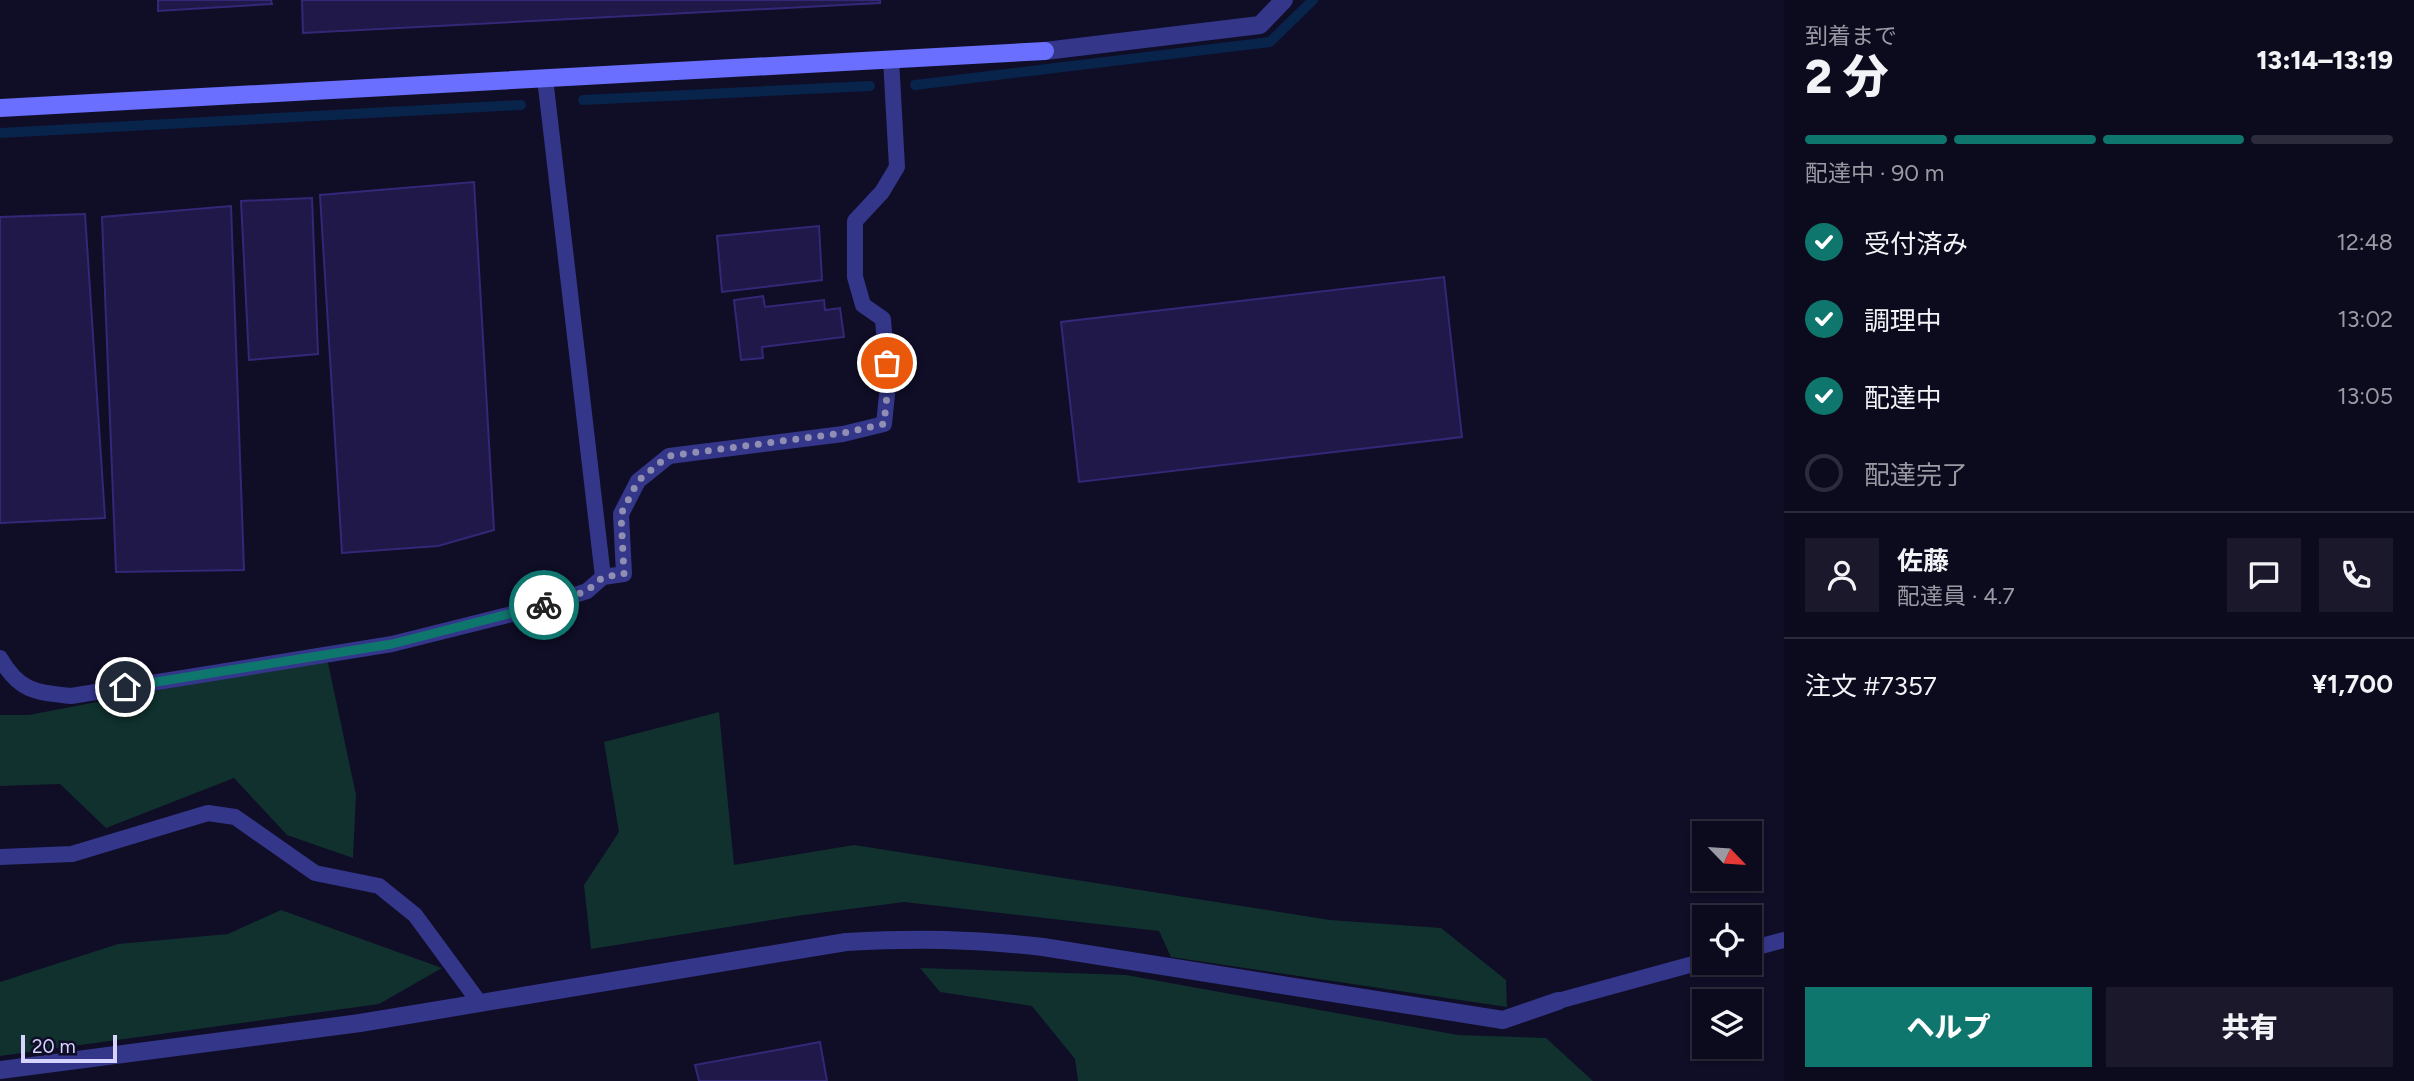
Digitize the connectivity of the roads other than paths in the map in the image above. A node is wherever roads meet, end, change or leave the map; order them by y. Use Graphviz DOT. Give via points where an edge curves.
graph roads {
  1 [pos="1284,0"];
  2 [pos="891,59"];
  3 [pos="545,78"];
  4 [pos="0,108"];
  5 [pos="603,577"];
  6 [pos="0,658"];
  7 [pos="0,858"];
  8 [pos="1784,940"];
  9 [pos="1762,946"];
  10 [pos="1692,964"];
  11 [pos="1558,1001"];
  12 [pos="479,1002"];
  13 [pos="0,1070"];
  1 -- 2 [label="street" via="1260,25 1045,51"];
  2 -- 3 [label="street"];
  2 -- 5 [label="lane" via="897,167 882,192 855,221 855,277 863,305 883,319 888,385 884,424 668,456 638,481 621,514 624,574"];
  3 -- 4 [label="street"];
  3 -- 5 [label="lane"];
  5 -- 6 [label="lane" via="587,591 392,644 71,696 32,692 9,674"];
  7 -- 12 [label="lane" via="72,854 208,813 236,817 315,873 379,886 415,915"];
  8 -- 9 [label="lane"];
  10 -- 11 [label="lane"];
  11 -- 12 [label="street" via="1503,1020 1044,947 915,938 846,942"];
  12 -- 13 [label="street" via="360,1023"];
}
